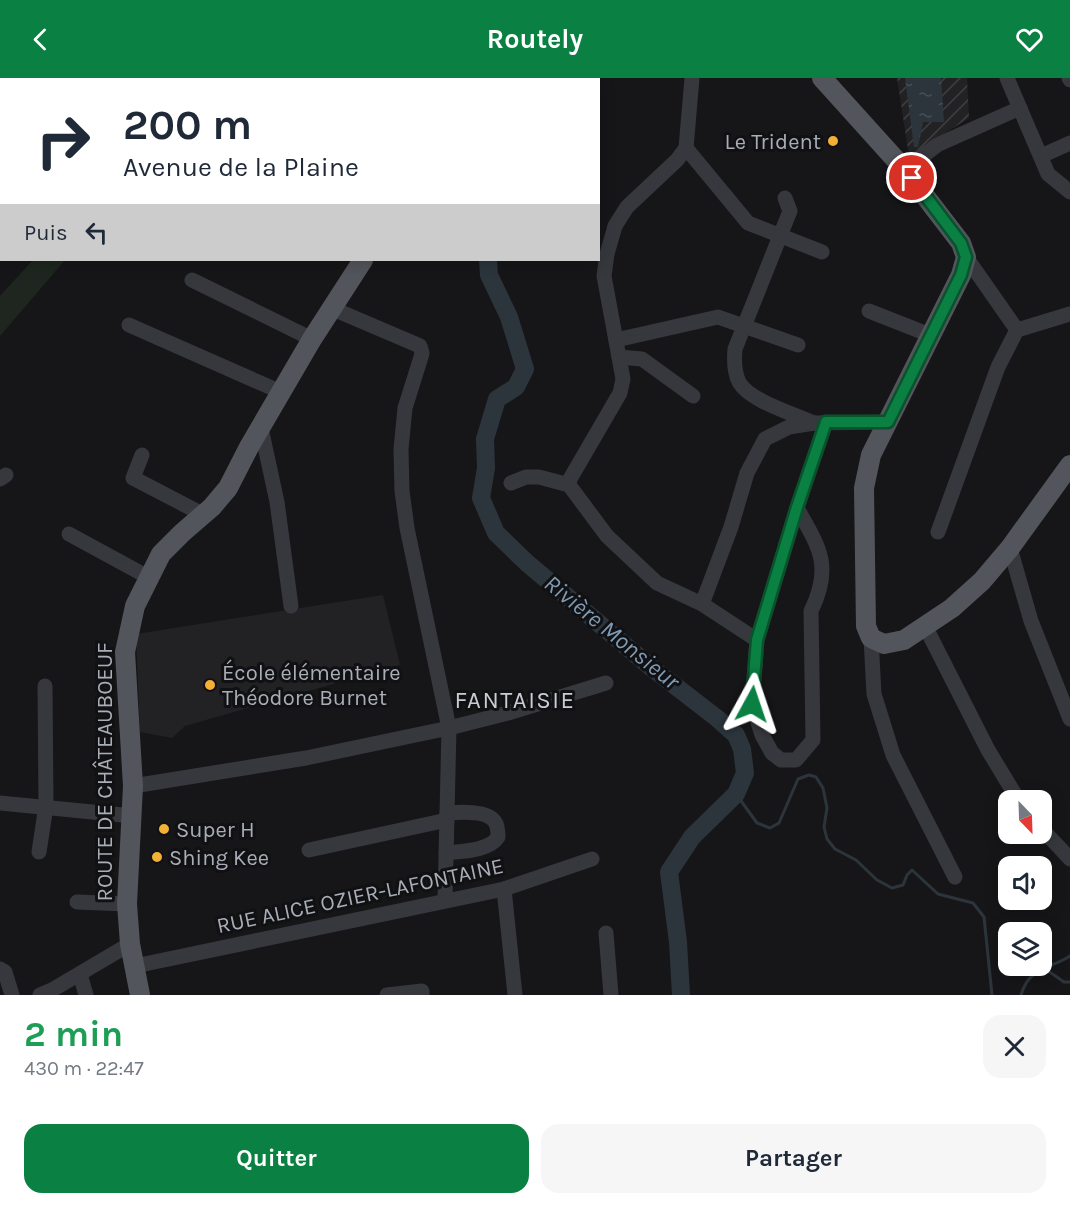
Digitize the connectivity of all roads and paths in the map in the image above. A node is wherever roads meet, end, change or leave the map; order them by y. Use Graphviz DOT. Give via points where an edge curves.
graph roads {
  1 [pos="692,78"];
  2 [pos="822,78"];
  3 [pos="1007,78"];
  4 [pos="1020,108"];
  5 [pos="1070,143"];
  6 [pos="686,148"];
  7 [pos="1041,156"];
  8 [pos="905,170"];
  9 [pos="1070,192"];
  10 [pos="785,198"];
  11 [pos="780,235"];
  12 [pos="822,252"];
  13 [pos="966,257"];
  14 [pos="362,261"];
  15 [pos="192,280"];
  16 [pos="331,308"];
  17 [pos="869,311"];
  18 [pos="1070,314"];
  19 [pos="129,325"];
  20 [pos="745,326"];
  21 [pos="1017,330"];
  22 [pos="930,335"];
  23 [pos="312,339"];
  24 [pos="616,340"];
  25 [pos="798,345"];
  26 [pos="620,357"];
  27 [pos="280,392"];
  28 [pos="693,396"];
  29 [pos="820,422"];
  30 [pos="888,422"];
  31 [pos="261,428"];
  32 [pos="142,455"];
  33 [pos="1070,465"];
  34 [pos="512,483"];
  35 [pos="568,485"];
  36 [pos="797,507"];
  37 [pos="204,515"];
  38 [pos="938,532"];
  39 [pos="69,534"];
  40 [pos="1010,548"];
  41 [pos="148,577"];
  42 [pos="702,604"];
  43 [pos="291,606"];
  44 [pos="926,626"];
  45 [pos="871,638"];
  46 [pos="757,640"];
  47 [pos="606,683"];
  48 [pos="45,686"];
  49 [pos="1070,719"];
  50 [pos="449,728"];
  51 [pos="133,786"];
  52 [pos="1012,790"];
  53 [pos="0,803"];
  54 [pos="46,806"];
  55 [pos="133,816"];
  56 [pos="447,816"];
  57 [pos="1052,840"];
  58 [pos="309,850"];
  59 [pos="39,852"];
  60 [pos="446,853"];
  61 [pos="592,859"];
  62 [pos="1070,859"];
  63 [pos="956,877"];
  64 [pos="504,889"];
  65 [pos="445,900"];
  66 [pos="77,902"];
  67 [pos="127,904"];
  68 [pos="606,933"];
  69 [pos="130,944"];
  70 [pos="135,966"];
  71 [pos="0,969"];
  72 [pos="80,974"];
  73 [pos="12,995"];
  74 [pos="40,995"];
  75 [pos="86,995"];
  76 [pos="140,995"];
  77 [pos="387,995"];
  78 [pos="422,995"];
  79 [pos="515,995"];
  80 [pos="611,995"];
  1 -- 6 [label="street"];
  2 -- 8 [label="main road"];
  3 -- 4 [label="street"];
  4 -- 7 [label="street"];
  4 -- 8 [label="street" via="937,145"];
  5 -- 7 [label="street"];
  6 -- 11 [label="street" via="748,223"];
  6 -- 24 [label="street" via="627,207 613,232 604,276"];
  7 -- 9 [label="street" via="1048,174"];
  8 -- 13 [label="main road" via="961,243"];
  10 -- 11 [label="street" via="790,211"];
  11 -- 12 [label="street"];
  11 -- 20 [label="street"];
  13 -- 21 [label="street"];
  13 -- 22 [label="main road" via="961,275"];
  14 -- 16 [label="main road, ROUTE DE CHÂTEAUBOEUF"];
  15 -- 23 [label="street"];
  16 -- 23 [label="main road, ROUTE DE CHÂTEAUBOEUF"];
  16 -- 50 [label="street" via="422,349 405,408 402,491"];
  17 -- 22 [label="street"];
  18 -- 21 [label="street"];
  19 -- 27 [label="street"];
  20 -- 24 [label="street" via="718,317"];
  20 -- 25 [label="street"];
  20 -- 29 [label="street" via="735,349 738,382 747,393"];
  21 -- 38 [label="street" via="998,367"];
  22 -- 30 [label="main road"];
  23 -- 27 [label="main road, ROUTE DE CHÂTEAUBOEUF"];
  24 -- 26 [label="street"];
  26 -- 28 [label="street" via="642,359"];
  26 -- 35 [label="street" via="621,393"];
  27 -- 31 [label="main road, ROUTE DE CHÂTEAUBOEUF"];
  29 -- 30 [label="street"];
  29 -- 36 [label="street"];
  29 -- 42 [label="street" via="789,427 765,439 747,473"];
  30 -- 45 [label="main road" via="872,455 864,488 866,626"];
  31 -- 37 [label="main road, ROUTE DE CHÂTEAUBOEUF" via="228,488"];
  31 -- 43 [label="street" via="277,502"];
  32 -- 37 [label="street" via="133,478"];
  33 -- 40 [label="main road"];
  34 -- 35 [label="street" via="539,477"];
  35 -- 42 [label="street" via="607,536 657,583"];
  36 -- 46 [label="street"];
  36 -- 46 [label="street" via="822,561 820,594 811,611 813,740 796,760 782,760 772,753 762,735 752,704"];
  37 -- 41 [label="main road, ROUTE DE CHÂTEAUBOEUF" via="161,554"];
  39 -- 41 [label="street"];
  40 -- 44 [label="main road" via="982,581"];
  40 -- 49 [label="street" via="1031,621"];
  41 -- 51 [label="main road, ROUTE DE CHÂTEAUBOEUF" via="135,606 124,652"];
  42 -- 46 [label="street"];
  44 -- 45 [label="main road" via="904,640 884,644"];
  44 -- 52 [label="street"];
  45 -- 63 [label="street" via="874,694 893,755"];
  47 -- 50 [label="street"];
  48 -- 54 [label="street"];
  50 -- 51 [label="street" via="306,758"];
  50 -- 56 [label="street"];
  51 -- 55 [label="main road, ROUTE DE CHÂTEAUBOEUF"];
  53 -- 54 [label="street"];
  54 -- 55 [label="street"];
  54 -- 59 [label="street"];
  55 -- 67 [label="main road, ROUTE DE CHÂTEAUBOEUF"];
  56 -- 58 [label="street"];
  56 -- 60 [label="street"];
  56 -- 60 [label="street" via="473,812 492,818 498,837 476,849"];
  57 -- 62 [label="street"];
  60 -- 65 [label="street"];
  61 -- 64 [label="street, RUE ALICE OZIER-LAFONTAINE"];
  64 -- 65 [label="street, RUE ALICE OZIER-LAFONTAINE"];
  64 -- 79 [label="street"];
  65 -- 70 [label="street, RUE ALICE OZIER-LAFONTAINE"];
  66 -- 67 [label="street"];
  67 -- 69 [label="main road, ROUTE DE CHÂTEAUBOEUF"];
  68 -- 80 [label="street"];
  69 -- 70 [label="main road, ROUTE DE CHÂTEAUBOEUF"];
  69 -- 72 [label="street"];
  70 -- 76 [label="main road, ROUTE DE CHÂTEAUBOEUF"];
  71 -- 73 [label="street" via="5,972"];
  72 -- 74 [label="street"];
  72 -- 75 [label="street"];
  77 -- 78 [label="street" via="422,991"];
}
